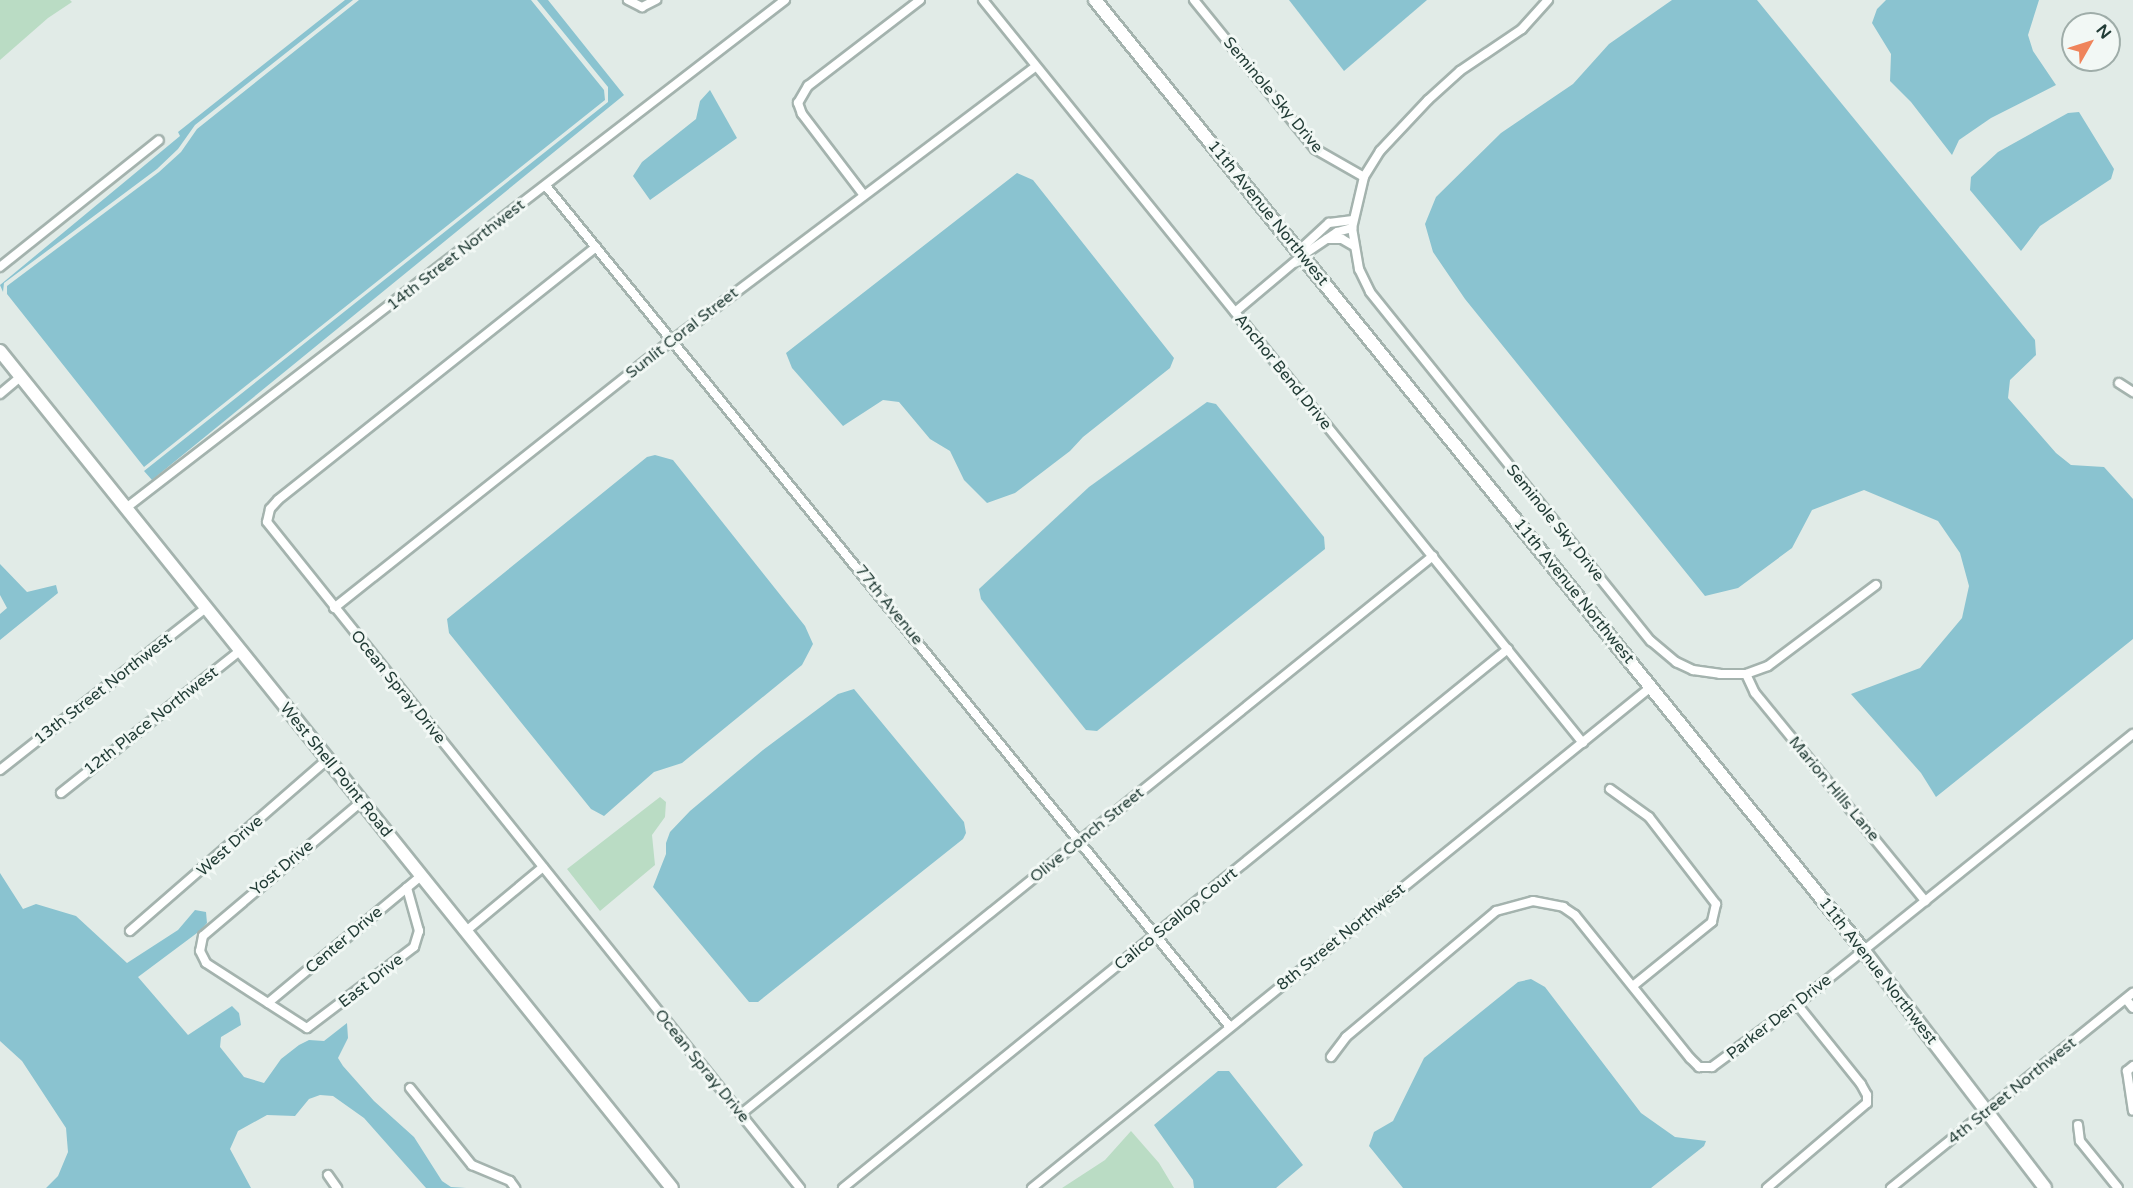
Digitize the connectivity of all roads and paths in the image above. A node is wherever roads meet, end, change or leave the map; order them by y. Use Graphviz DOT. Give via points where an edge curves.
graph roads {
  1 [pos="628,0"];
  2 [pos="656,0"];
  3 [pos="785,0"];
  4 [pos="920,0"];
  5 [pos="983,0"];
  6 [pos="1095,0"];
  7 [pos="1194,0"];
  8 [pos="1548,0"];
  9 [pos="1036,66"];
  10 [pos="159,140"];
  11 [pos="1364,177"];
  12 [pos="546,186"];
  13 [pos="863,194"];
  14 [pos="1353,224"];
  15 [pos="1327,239"];
  16 [pos="1354,246"];
  17 [pos="596,247"];
  18 [pos="1303,255"];
  19 [pos="0,267"];
  20 [pos="1235,312"];
  21 [pos="674,339"];
  22 [pos="0,351"];
  23 [pos="21,377"];
  24 [pos="2119,383"];
  25 [pos="2133,392"];
  26 [pos="0,394"];
  27 [pos="126,508"];
  28 [pos="1433,556"];
  29 [pos="1876,585"];
  30 [pos="206,608"];
  31 [pos="334,608"];
  32 [pos="1508,649"];
  33 [pos="241,650"];
  34 [pos="1746,674"];
  35 [pos="1651,687"];
  36 [pos="2133,734"];
  37 [pos="1583,742"];
  38 [pos="328,759"];
  39 [pos="0,770"];
  40 [pos="1610,789"];
  41 [pos="61,793"];
  42 [pos="361,802"];
  43 [pos="1080,841"];
  44 [pos="543,867"];
  45 [pos="421,876"];
  46 [pos="407,888"];
  47 [pos="1925,901"];
  48 [pos="130,931"];
  49 [pos="466,932"];
  50 [pos="1155,935"];
  51 [pos="1864,951"];
  52 [pos="1633,986"];
  53 [pos="2129,996"];
  54 [pos="268,1003"];
  55 [pos="1797,1004"];
  56 [pos="2133,1008"];
  57 [pos="1230,1027"];
  58 [pos="1331,1057"];
  59 [pos="2133,1066"];
  60 [pos="410,1088"];
  61 [pos="2133,1111"];
  62 [pos="1986,1112"];
  63 [pos="741,1114"];
  64 [pos="2078,1125"];
  65 [pos="328,1175"];
  66 [pos="337,1188"];
  67 [pos="515,1188"];
  68 [pos="672,1188"];
  69 [pos="800,1188"];
  70 [pos="843,1188"];
  71 [pos="1032,1188"];
  72 [pos="1767,1188"];
  73 [pos="1891,1188"];
  74 [pos="2045,1188"];
  75 [pos="2118,1188"];
  1 -- 2 [label="street" via="642,7"];
  3 -- 12 [label="street, 14th Street Northwest"];
  4 -- 13 [label="street" via="808,86 798,103"];
  5 -- 9 [label="street, Anchor Bend Drive"];
  6 -- 18 [label="street, 11th Avenue Northwest"];
  7 -- 11 [label="street, Seminole Sky Drive" via="1315,149"];
  8 -- 11 [label="street, Seminole Sky Drive" via="1522,28 1460,71 1428,100 1380,151"];
  9 -- 13 [label="street, Sunlit Coral Street"];
  9 -- 20 [label="street, Anchor Bend Drive"];
  10 -- 19 [label="street"];
  11 -- 14 [label="street, Seminole Sky Drive"];
  12 -- 17 [label="street, 77th Avenue"];
  12 -- 27 [label="street, 14th Street Northwest"];
  13 -- 21 [label="street, Sunlit Coral Street"];
  14 -- 15 [label="street"];
  14 -- 16 [label="street, Seminole Sky Drive"];
  14 -- 18 [label="street" via="1329,223 1304,246"];
  15 -- 16 [label="street" via="1342,239"];
  15 -- 18 [label="street"];
  16 -- 34 [label="street, Seminole Sky Drive" via="1370,292 1387,315 1651,641 1693,670"];
  17 -- 21 [label="street, 77th Avenue"];
  17 -- 31 [label="street, Ocean Spray Drive" via="270,509 267,522 273,532"];
  18 -- 20 [label="street"];
  18 -- 35 [label="street, 11th Avenue Northwest"];
  20 -- 28 [label="street, Anchor Bend Drive"];
  21 -- 31 [label="street, Sunlit Coral Street"];
  21 -- 43 [label="street, 77th Avenue"];
  22 -- 23 [label="street, West Shell Point Road"];
  23 -- 26 [label="street"];
  23 -- 27 [label="street, West Shell Point Road"];
  24 -- 25 [label="street"];
  27 -- 30 [label="street, West Shell Point Road"];
  28 -- 32 [label="street, Anchor Bend Drive"];
  28 -- 43 [label="street, Olive Conch Street"];
  29 -- 34 [label="street, Seminole Sky Drive" via="1786,656"];
  30 -- 33 [label="street, West Shell Point Road"];
  30 -- 39 [label="street, 13th Street Northwest"];
  31 -- 44 [label="street, Ocean Spray Drive"];
  32 -- 37 [label="street, Anchor Bend Drive"];
  32 -- 50 [label="street, Calico Scallop Court"];
  33 -- 38 [label="street, West Shell Point Road"];
  33 -- 41 [label="street, 12th Place Northwest"];
  34 -- 47 [label="street, Marion Hills Lane" via="1755,693"];
  35 -- 37 [label="street, 8th Street Northwest"];
  35 -- 51 [label="street, 11th Avenue Northwest"];
  36 -- 47 [label="street, Parker Den Drive"];
  37 -- 57 [label="street, 8th Street Northwest"];
  38 -- 42 [label="street, West Shell Point Road"];
  38 -- 48 [label="street, West Drive"];
  40 -- 52 [label="street" via="1649,817 1716,904 1712,922"];
  42 -- 45 [label="street, West Shell Point Road"];
  42 -- 54 [label="street, Yost Drive" via="203,936 200,951 206,963"];
  43 -- 50 [label="street, 77th Avenue"];
  43 -- 63 [label="street, Olive Conch Street"];
  44 -- 49 [label="street"];
  44 -- 63 [label="street, Ocean Spray Drive"];
  45 -- 46 [label="street, Center Drive"];
  45 -- 49 [label="street, West Shell Point Road"];
  46 -- 54 [label="street, Center Drive"];
  46 -- 54 [label="street, East Drive" via="419,931 414,947 306,1028"];
  47 -- 51 [label="street, Parker Den Drive"];
  49 -- 68 [label="street, West Shell Point Road"];
  50 -- 57 [label="street, 77th Avenue"];
  50 -- 70 [label="street, Calico Scallop Court"];
  51 -- 55 [label="street, Parker Den Drive"];
  51 -- 62 [label="street, 11th Avenue Northwest"];
  52 -- 55 [label="street, Parker Den Drive" via="1699,1066 1712,1067 1724,1061"];
  52 -- 58 [label="street, Parker Den Drive" via="1575,915 1546,903 1514,904 1496,911 1407,985 1346,1036"];
  53 -- 56 [label="street"];
  53 -- 62 [label="street, 4th Street Northwest"];
  55 -- 72 [label="street" via="1861,1084 1868,1095 1867,1103"];
  57 -- 71 [label="street, 8th Street Northwest"];
  59 -- 61 [label="street" via="2127,1071"];
  60 -- 67 [label="street" via="472,1165 510,1181"];
  62 -- 73 [label="street, 4th Street Northwest"];
  62 -- 74 [label="street, 11th Avenue Northwest"];
  63 -- 69 [label="street, Ocean Spray Drive"];
  64 -- 75 [label="street" via="2080,1141"];
  65 -- 66 [label="street"];
}
